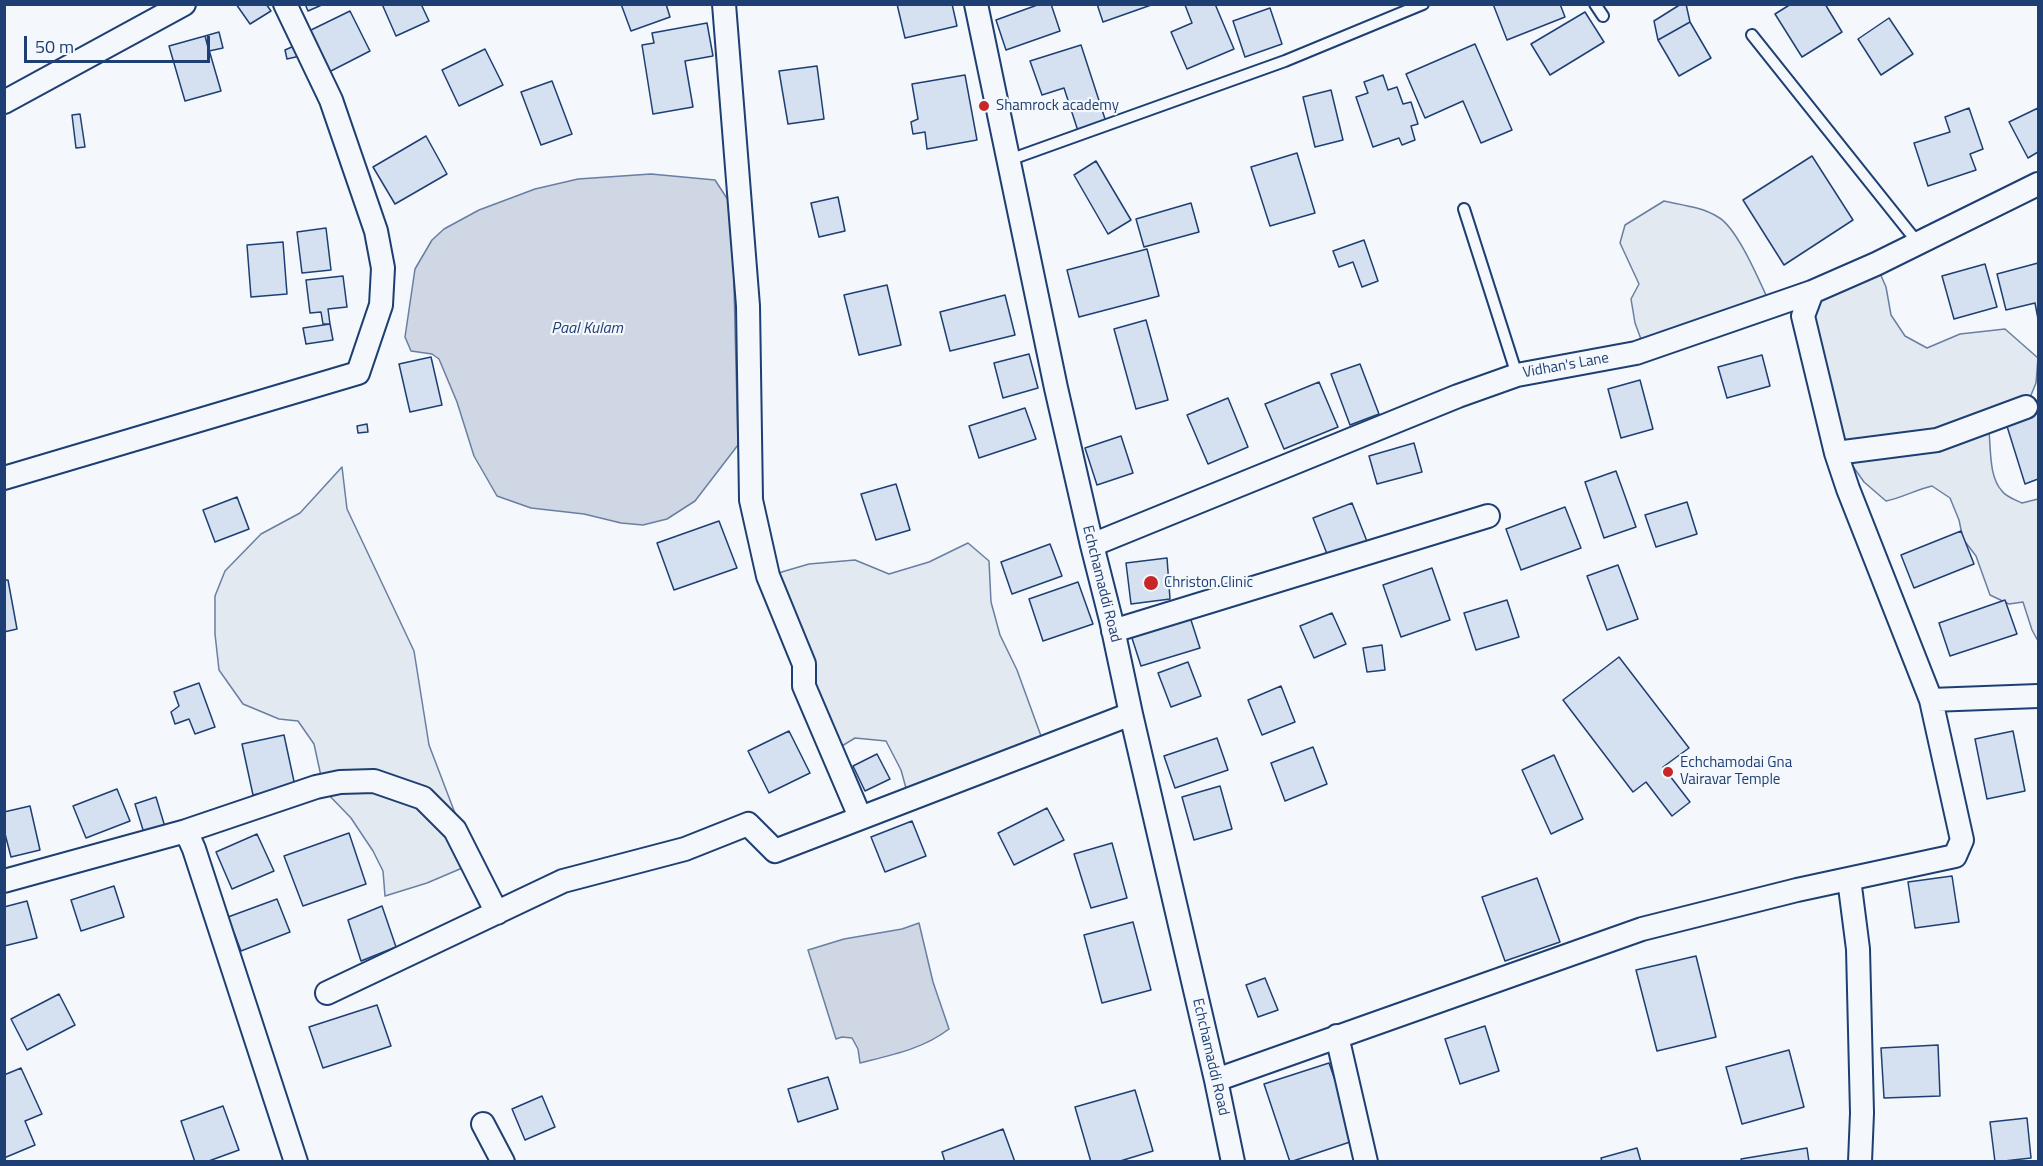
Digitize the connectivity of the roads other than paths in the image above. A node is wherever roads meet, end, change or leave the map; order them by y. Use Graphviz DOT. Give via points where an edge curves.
graph roads {
  1 [pos="183,4"];
  2 [pos="285,4"];
  3 [pos="724,4"];
  4 [pos="976,4"];
  5 [pos="1423,4"];
  6 [pos="1595,4"];
  7 [pos="1603,16"];
  8 [pos="1752,35"];
  9 [pos="4,102"];
  10 [pos="1009,160"];
  11 [pos="2038,184"];
  12 [pos="1464,209"];
  13 [pos="1918,243"];
  14 [pos="1812,292"];
  15 [pos="1517,375"];
  16 [pos="2026,407"];
  17 [pos="1836,453"];
  18 [pos="4,478"];
  19 [pos="1488,516"];
  20 [pos="1092,545"];
  21 [pos="1113,631"];
  22 [pos="2038,696"];
  23 [pos="1931,700"];
  24 [pos="1131,714"];
  25 [pos="860,817"];
  26 [pos="186,831"];
  27 [pos="1849,879"];
  28 [pos="4,882"];
  29 [pos="497,913"];
  30 [pos="327,993"];
  31 [pos="1337,1036"];
  32 [pos="1216,1080"];
  33 [pos="483,1124"];
  34 [pos="296,1161"];
  35 [pos="503,1161"];
  36 [pos="1233,1161"];
  37 [pos="1366,1161"];
  38 [pos="1860,1161"];
  1 -- 9 [label="street"];
  2 -- 18 [label="street" via="332,100 378,240 383,268 381,305 358,373"];
  3 -- 25 [label="street" via="748,306 751,500 768,576 804,664 804,686"];
  4 -- 10 [label="street, Echchamaddi Road"];
  5 -- 10 [label="lane" via="1285,61"];
  6 -- 7 [label="lane"];
  8 -- 13 [label="lane"];
  10 -- 20 [label="street, Echchamaddi Road"];
  11 -- 13 [label="street, Vidhan's Lane"];
  12 -- 15 [label="lane"];
  13 -- 14 [label="street, Vidhan's Lane"];
  14 -- 15 [label="street, Vidhan's Lane" via="1636,353"];
  14 -- 17 [label="street" via="1803,316"];
  15 -- 20 [label="street, Vidhan's Lane"];
  16 -- 17 [label="street" via="1937,440"];
  17 -- 23 [label="street"];
  19 -- 21 [label="street"];
  20 -- 21 [label="street, Echchamaddi Road"];
  21 -- 24 [label="street, Echchamaddi Road"];
  22 -- 23 [label="street"];
  23 -- 27 [label="street" via="1962,840 1955,856"];
  24 -- 25 [label="street"];
  24 -- 32 [label="street, Echchamaddi Road"];
  25 -- 29 [label="street" via="775,851 748,824 684,849 563,881"];
  26 -- 28 [label="street"];
  26 -- 29 [label="street" via="316,787 374,781 423,798 455,830"];
  26 -- 34 [label="street"];
  27 -- 31 [label="street" via="1642,929"];
  27 -- 38 [label="street" via="1858,949"];
  29 -- 30 [label="street"];
  31 -- 32 [label="street"];
  31 -- 37 [label="street"];
  32 -- 36 [label="street, Echchamaddi Road"];
  33 -- 35 [label="street"];
}
